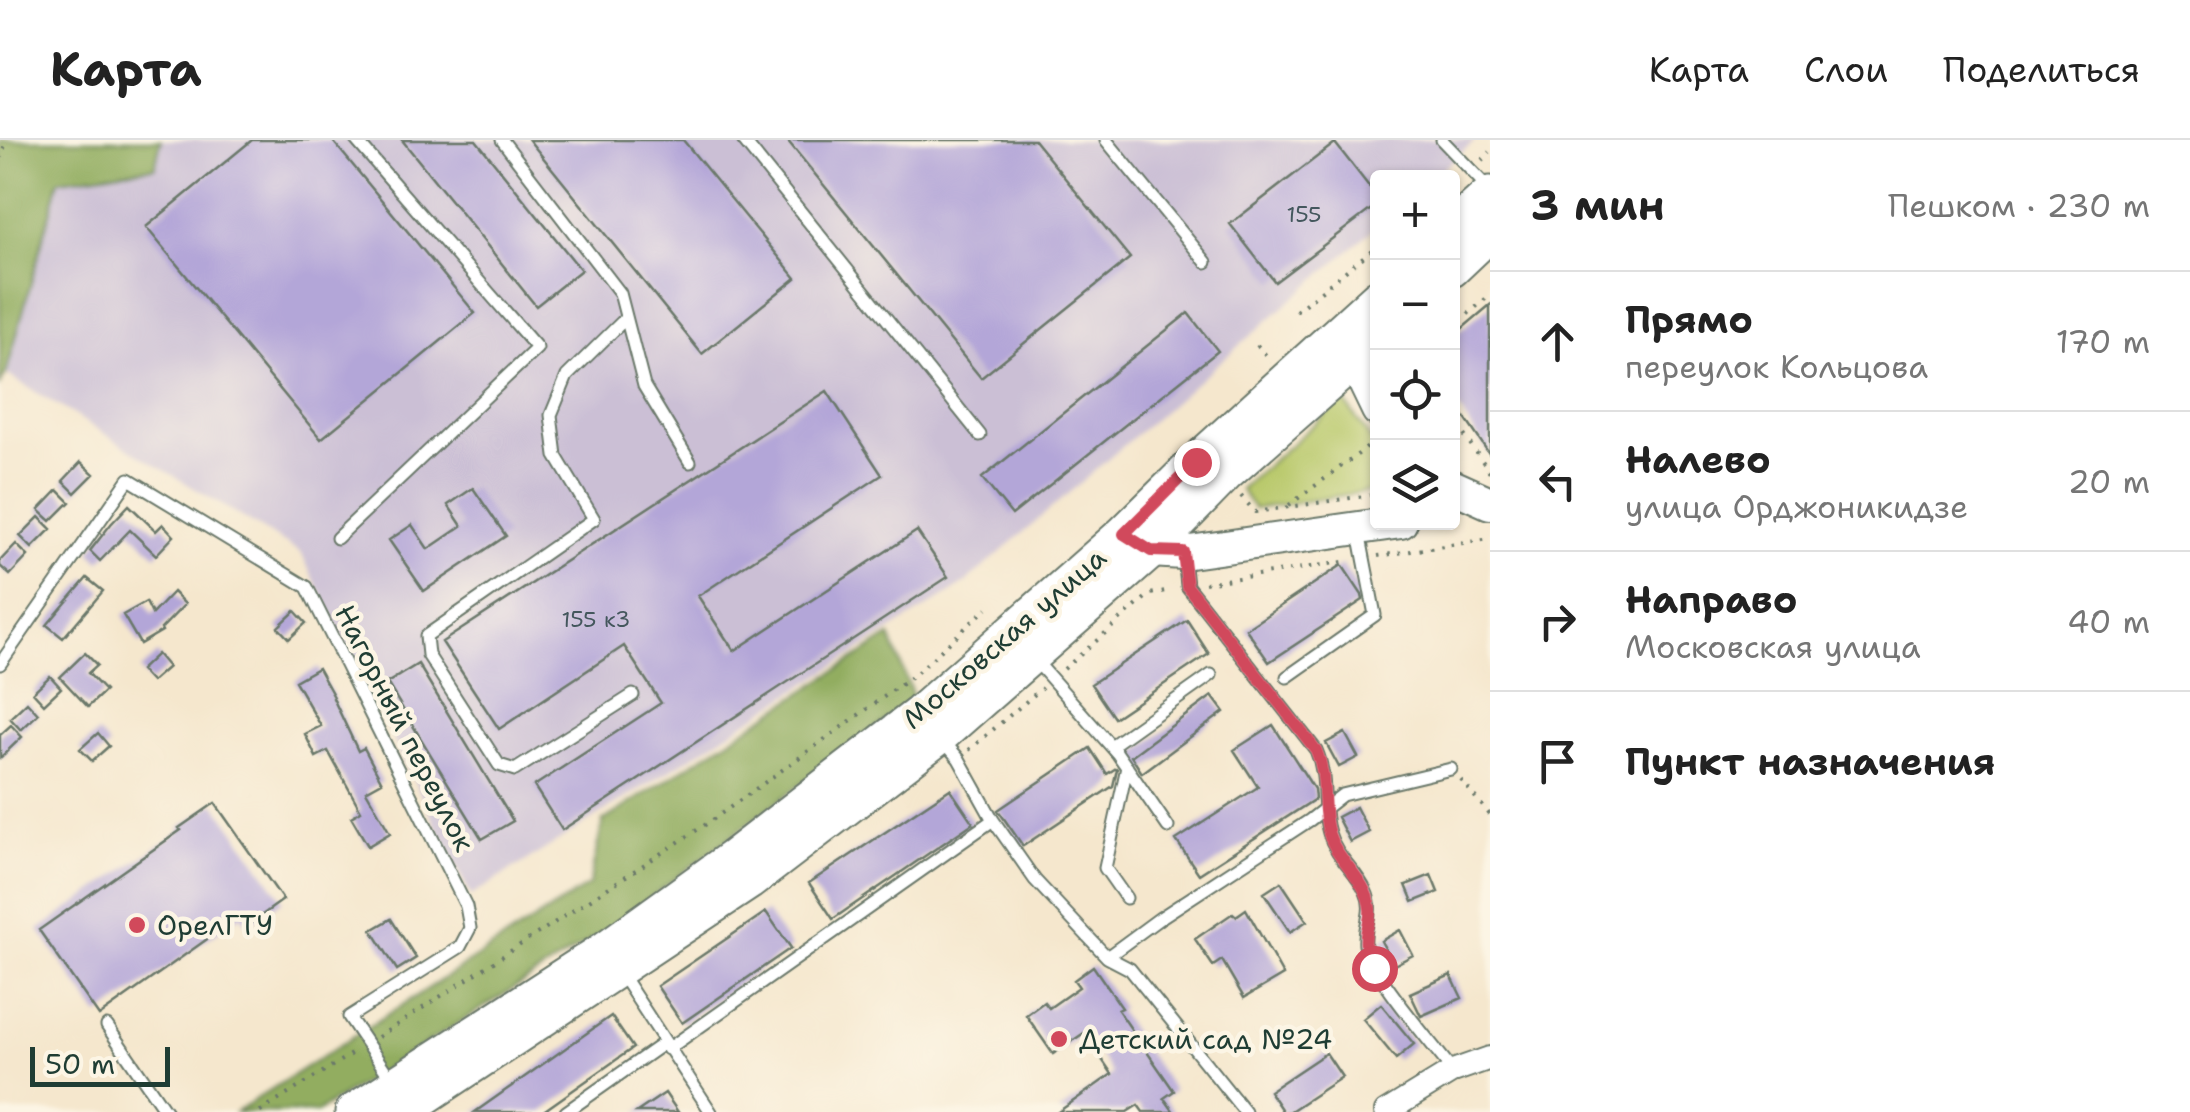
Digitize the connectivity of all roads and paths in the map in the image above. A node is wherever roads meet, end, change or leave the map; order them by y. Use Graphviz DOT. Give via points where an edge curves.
graph roads {
  1 [pos="8,140"];
  2 [pos="356,140"];
  3 [pos="502,140"];
  4 [pos="743,140"];
  5 [pos="1106,140"];
  6 [pos="1442,140"];
  7 [pos="0,159"];
  8 [pos="1490,192"];
  9 [pos="1470,247"];
  10 [pos="1370,252"];
  11 [pos="1206,262"];
  12 [pos="1490,295"];
  13 [pos="1370,303"];
  14 [pos="1296,311"];
  15 [pos="626,318"];
  16 [pos="1460,321"];
  17 [pos="1258,345"];
  18 [pos="1370,347"];
  19 [pos="1277,369"];
  20 [pos="1370,393"];
  21 [pos="1460,429"];
  22 [pos="980,435"];
  23 [pos="1370,445"];
  24 [pos="690,462"];
  25 [pos="1490,472"];
  26 [pos="1460,490"];
  27 [pos="1370,495"];
  28 [pos="1490,503"];
  29 [pos="1285,508"];
  30 [pos="1255,512"];
  31 [pos="1490,512"];
  32 [pos="1460,515"];
  33 [pos="1385,530"];
  34 [pos="337,538"];
  35 [pos="1490,539"];
  36 [pos="1360,543"];
  37 [pos="1152,546"];
  38 [pos="1187,586"];
  39 [pos="987,608"];
  40 [pos="0,664"];
  41 [pos="1043,668"];
  42 [pos="1211,676"];
  43 [pos="1287,677"];
  44 [pos="633,695"];
  45 [pos="1111,746"];
  46 [pos="949,748"];
  47 [pos="1126,767"];
  48 [pos="1452,769"];
  49 [pos="1324,808"];
  50 [pos="1490,815"];
  51 [pos="993,820"];
  52 [pos="1168,827"];
  53 [pos="1126,898"];
  54 [pos="1107,957"];
  55 [pos="618,971"];
  56 [pos="108,1026"];
  57 [pos="367,1044"];
  58 [pos="666,1046"];
  59 [pos="1490,1058"];
  60 [pos="1453,1071"];
  61 [pos="412,1102"];
  62 [pos="166,1112"];
  63 [pos="260,1112"];
  64 [pos="354,1112"];
  65 [pos="566,1112"];
  66 [pos="711,1112"];
  67 [pos="1245,1112"];
  68 [pos="1386,1112"];
  1 -- 7 [label="path"];
  2 -- 34 [label="lane" via="537,348"];
  3 -- 15 [label="lane" via="620,293"];
  4 -- 22 [label="lane"];
  5 -- 11 [label="lane"];
  6 -- 8 [label="lane"];
  8 -- 9 [label="main road"];
  10 -- 14 [label="path"];
  12 -- 16 [label="path"];
  13 -- 37 [label="main road, Московская улица" via="1196,462"];
  15 -- 24 [label="lane" via="644,386"];
  15 -- 44 [label="lane" via="567,376 550,415 556,456 594,518 426,636 428,655 498,765 515,770"];
  17 -- 19 [label="path"];
  18 -- 20 [label="main road" via="1363,379"];
  18 -- 37 [label="main road, Московская улица"];
  21 -- 25 [label="path"];
  23 -- 29 [label="path"];
  26 -- 28 [label="main road"];
  27 -- 29 [label="path"];
  29 -- 30 [label="path"];
  31 -- 32 [label="main road"];
  33 -- 36 [label="main road"];
  35 -- 36 [label="path"];
  36 -- 37 [label="main road"];
  36 -- 38 [label="path"];
  36 -- 43 [label="lane" via="1376,616"];
  37 -- 38 [label="lane"];
  37 -- 41 [label="main road, Московская улица"];
  37 -- 61 [label="main road, Московская улица" via="604,950"];
  38 -- 41 [label="path" via="1150,594"];
  38 -- 49 [label="lane" via="1316,750"];
  39 -- 57 [label="path" via="913,676 711,820"];
  40 -- 57 [label="lane, Нагорный переулок" via="129,479 307,588 466,906 470,928 460,946 349,1017"];
  41 -- 45 [label="lane"];
  41 -- 46 [label="main road, Московская улица"];
  41 -- 46 [label="path"];
  42 -- 45 [label="lane"];
  45 -- 47 [label="lane"];
  46 -- 51 [label="lane"];
  46 -- 55 [label="main road, Московская улица"];
  47 -- 52 [label="lane"];
  47 -- 53 [label="lane" via="1105,868"];
  48 -- 49 [label="lane" via="1342,795"];
  48 -- 50 [label="path"];
  49 -- 54 [label="lane"];
  49 -- 60 [label="lane" via="1336,852 1366,891 1371,910 1365,944 1374,968"];
  51 -- 54 [label="lane" via="1035,880"];
  51 -- 58 [label="lane"];
  54 -- 67 [label="lane" via="1130,969"];
  55 -- 58 [label="lane"];
  55 -- 61 [label="main road, Московская улица"];
  56 -- 62 [label="lane"];
  57 -- 61 [label="lane"];
  57 -- 63 [label="path"];
  58 -- 65 [label="lane"];
  58 -- 66 [label="lane"];
  59 -- 60 [label="street"];
  60 -- 68 [label="street"];
  61 -- 64 [label="main road, Московская улица"];
}
